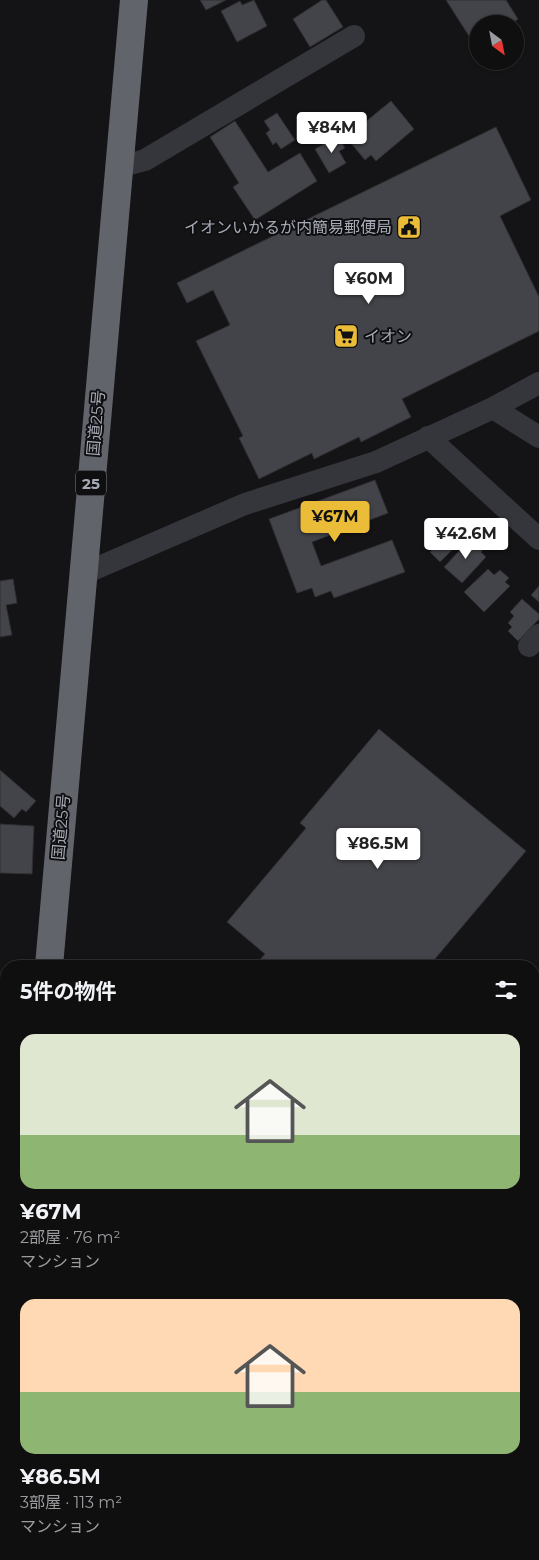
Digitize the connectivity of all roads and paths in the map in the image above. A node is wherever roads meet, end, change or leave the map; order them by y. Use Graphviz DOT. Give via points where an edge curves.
graph roads {
  1 [pos="134,0"];
  2 [pos="354,36"];
  3 [pos="119,167"];
  4 [pos="539,383"];
  5 [pos="493,408"];
  6 [pos="428,437"];
  7 [pos="539,438"];
  8 [pos="539,539"];
  9 [pos="83,574"];
  10 [pos="50,960"];
  1 -- 3 [label="highway, 国道25号 / 25"];
  2 -- 3 [label="street" via="145,160"];
  3 -- 9 [label="highway, 国道25号 / 25"];
  4 -- 5 [label="street"];
  5 -- 6 [label="street"];
  5 -- 7 [label="street"];
  6 -- 8 [label="street"];
  6 -- 9 [label="street" via="376,462 245,504"];
  9 -- 10 [label="highway, 国道25号 / 25"];
}
